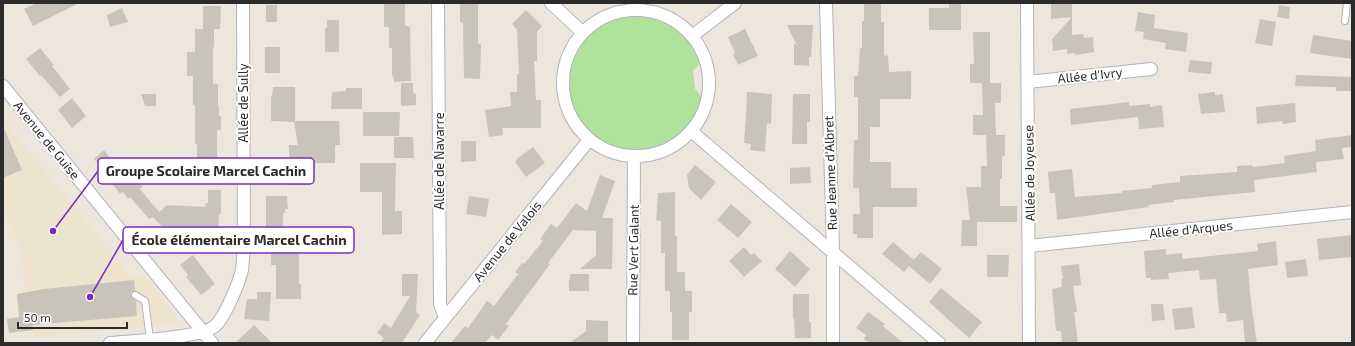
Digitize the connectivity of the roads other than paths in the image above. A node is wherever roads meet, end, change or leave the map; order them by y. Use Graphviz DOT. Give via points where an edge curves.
graph roads {
  1 [pos="243,3"];
  2 [pos="438,3"];
  3 [pos="551,3"];
  4 [pos="735,3"];
  5 [pos="826,3"];
  6 [pos="1027,3"];
  7 [pos="1347,3"];
  8 [pos="634,6"];
  9 [pos="1345,21"];
  10 [pos="582,32"];
  11 [pos="692,36"];
  12 [pos="1152,69"];
  13 [pos="1028,82"];
  14 [pos="3,86"];
  15 [pos="691,131"];
  16 [pos="589,140"];
  17 [pos="634,156"];
  18 [pos="1352,212"];
  19 [pos="1029,246"];
  20 [pos="833,251"];
  21 [pos="135,295"];
  22 [pos="445,318"];
  23 [pos="203,332"];
  24 [pos="150,339"];
  25 [pos="110,343"];
  26 [pos="212,343"];
  27 [pos="425,343"];
  28 [pos="632,343"];
  29 [pos="833,343"];
  30 [pos="939,343"];
  31 [pos="1030,343"];
  1 -- 23 [label="street, Allée de Sully" via="242,272 221,319 215,326"];
  2 -- 22 [label="street, Allée de Navarre" via="440,304"];
  3 -- 10 [label="street"];
  4 -- 11 [label="street"];
  5 -- 20 [label="street, Rue Jeanne d'Albret"];
  6 -- 13 [label="street, Allée de Joyeuse"];
  7 -- 9 [label="lane"];
  8 -- 10 [label="street" via="611,13"];
  8 -- 11 [label="street" via="664,16 682,26"];
  10 -- 16 [label="street" via="572,45 564,66 562,88 572,120"];
  11 -- 15 [label="street" via="704,58 709,83 704,109"];
  12 -- 13 [label="street, Allée d'Ivry"];
  13 -- 19 [label="street, Allée de Joyeuse"];
  14 -- 23 [label="street, Avenue de Guise"];
  15 -- 17 [label="street" via="669,148 652,154"];
  15 -- 20 [label="street"];
  16 -- 17 [label="street" via="610,152"];
  16 -- 22 [label="street, Avenue de Valois"];
  17 -- 28 [label="street, Rue Vert Galant"];
  18 -- 19 [label="street, Allée d'Arques"];
  19 -- 31 [label="street, Allée de Joyeuse"];
  20 -- 29 [label="street, Rue Jeanne d'Albret"];
  20 -- 30 [label="street"];
  21 -- 24 [label="lane" via="145,301"];
  22 -- 27 [label="street, Avenue de Valois"];
  23 -- 24 [label="street"];
  23 -- 26 [label="street, Avenue de Guise"];
  24 -- 25 [label="street"];
}
